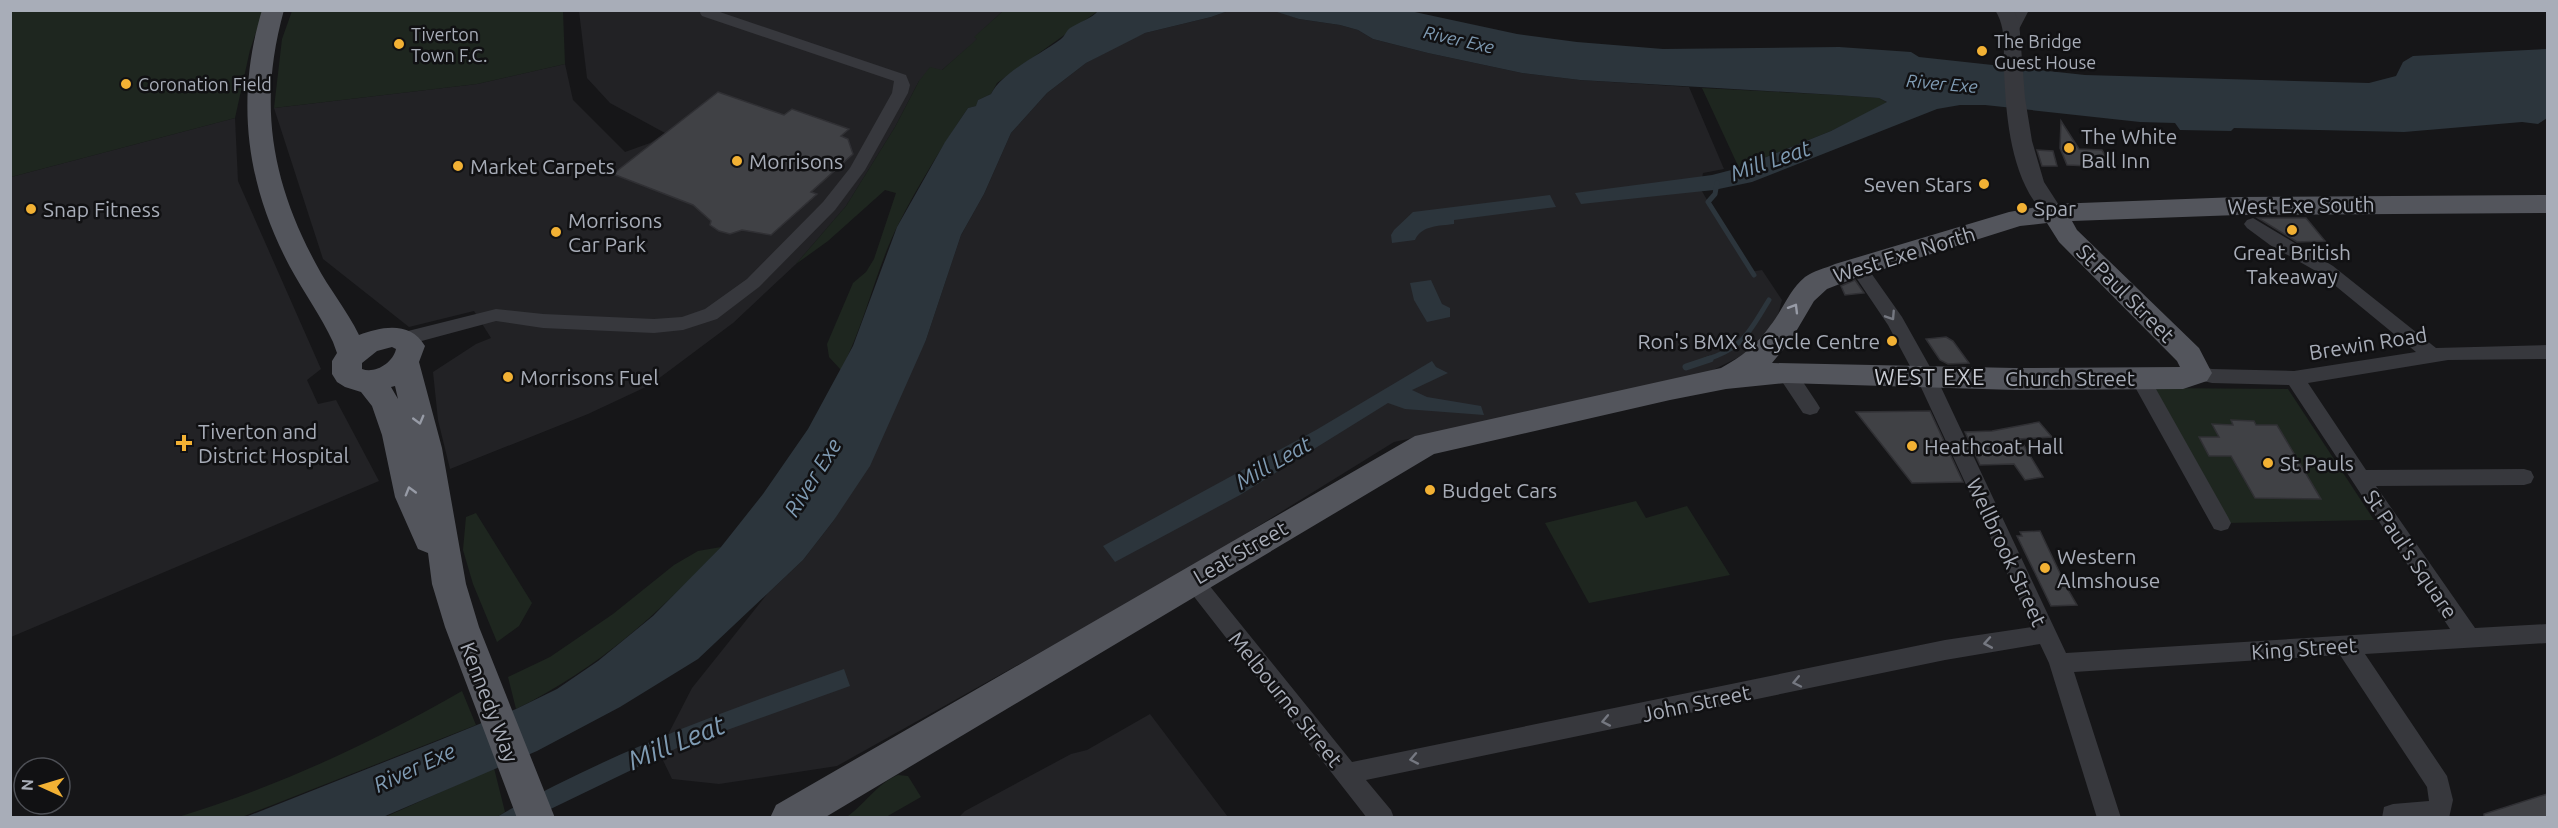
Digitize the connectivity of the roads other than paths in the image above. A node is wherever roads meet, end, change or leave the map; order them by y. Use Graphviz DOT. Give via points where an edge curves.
graph roads {
  1 [pos="273,10"];
  2 [pos="2004,10"];
  3 [pos="2022,10"];
  4 [pos="707,13"];
  5 [pos="2013,28"];
  6 [pos="2547,204"];
  7 [pos="2054,213"];
  8 [pos="2253,224"];
  9 [pos="1858,267"];
  10 [pos="326,300"];
  11 [pos="402,349"];
  12 [pos="1766,351"];
  13 [pos="2547,352"];
  14 [pos="352,354"];
  15 [pos="2432,355"];
  16 [pos="1786,372"];
  17 [pos="1826,372"];
  18 [pos="2197,373"];
  19 [pos="1925,377"];
  20 [pos="1726,378"];
  21 [pos="2140,378"];
  22 [pos="2294,378"];
  23 [pos="369,381"];
  24 [pos="1810,408"];
  25 [pos="2524,477"];
  26 [pos="2361,478"];
  27 [pos="2221,523"];
  28 [pos="1192,580"];
  29 [pos="448,584"];
  30 [pos="2547,633"];
  31 [pos="2045,634"];
  32 [pos="2470,639"];
  33 [pos="2346,645"];
  34 [pos="2060,663"];
  35 [pos="1348,776"];
  36 [pos="2393,815"];
  37 [pos="2440,815"];
  38 [pos="536,818"];
  39 [pos="789,818"];
  40 [pos="1382,818"];
  41 [pos="2109,818"];
  1 -- 10 [label="main road" via="259,71 257,125 275,203 303,265"];
  2 -- 5 [label="street"];
  3 -- 5 [label="street"];
  4 -- 11 [label="street" via="901,78 900,93 857,170 829,207 753,283 711,314 683,323 654,326 526,319"];
  5 -- 7 [label="street" via="2020,134 2042,201"];
  6 -- 7 [label="main road, West Exe South" via="2323,204"];
  7 -- 9 [label="main road, West Exe North" via="2018,218"];
  7 -- 18 [label="main road, St Paul Street" via="2068,236 2189,355"];
  8 -- 15 [label="street" via="2326,270"];
  12 -- 9 [label="main road, West Exe North, one-way" via="1803,294 1817,282"];
  9 -- 19 [label="street, Wellbrook Street, one-way" via="1896,322"];
  10 -- 11 [label="main road"];
  10 -- 14 [label="main road"];
  11 -- 14 [label="main road" via="371,340"];
  11 -- 23 [label="main road" via="390,375"];
  11 -- 29 [label="main road, Kennedy Way, one-way" via="427,448"];
  12 -- 17 [label="main road" via="1784,362"];
  12 -- 20 [label="main road, West Exe North" via="1753,364"];
  13 -- 15 [label="street, Brewin Road"];
  14 -- 23 [label="main road" via="347,361 347,374 358,381"];
  15 -- 22 [label="street, Brewin Road"];
  16 -- 17 [label="main road, Church Street"];
  16 -- 20 [label="main road, Church Street"];
  16 -- 24 [label="street"];
  17 -- 19 [label="main road, Church Street"];
  18 -- 21 [label="main road, Church Street" via="2183,378"];
  18 -- 22 [label="street, Brewin Road"];
  19 -- 21 [label="main road, Church Street"];
  19 -- 31 [label="street, Wellbrook Street"];
  20 -- 28 [label="main road, Leat Street" via="1426,444"];
  21 -- 27 [label="street"];
  22 -- 26 [label="street, St Paul's Square"];
  29 -- 23 [label="main road, Kennedy Way, one-way" via="411,497 388,406 379,389"];
  25 -- 26 [label="street"];
  26 -- 32 [label="street, St Paul's Square"];
  28 -- 35 [label="street, Melbourne Street"];
  28 -- 39 [label="main road, Leat Street"];
  29 -- 38 [label="main road, Kennedy Way"];
  30 -- 32 [label="street, King Street"];
  31 -- 34 [label="street, Wellbrook Street"];
  31 -- 35 [label="street, John Street, one-way" via="1359,770"];
  32 -- 33 [label="street, King Street"];
  33 -- 34 [label="street, King Street"];
  33 -- 37 [label="street" via="2439,784"];
  34 -- 41 [label="street, Wellbrook Street"];
  35 -- 40 [label="street, Melbourne Street"];
  36 -- 37 [label="street"];
}
